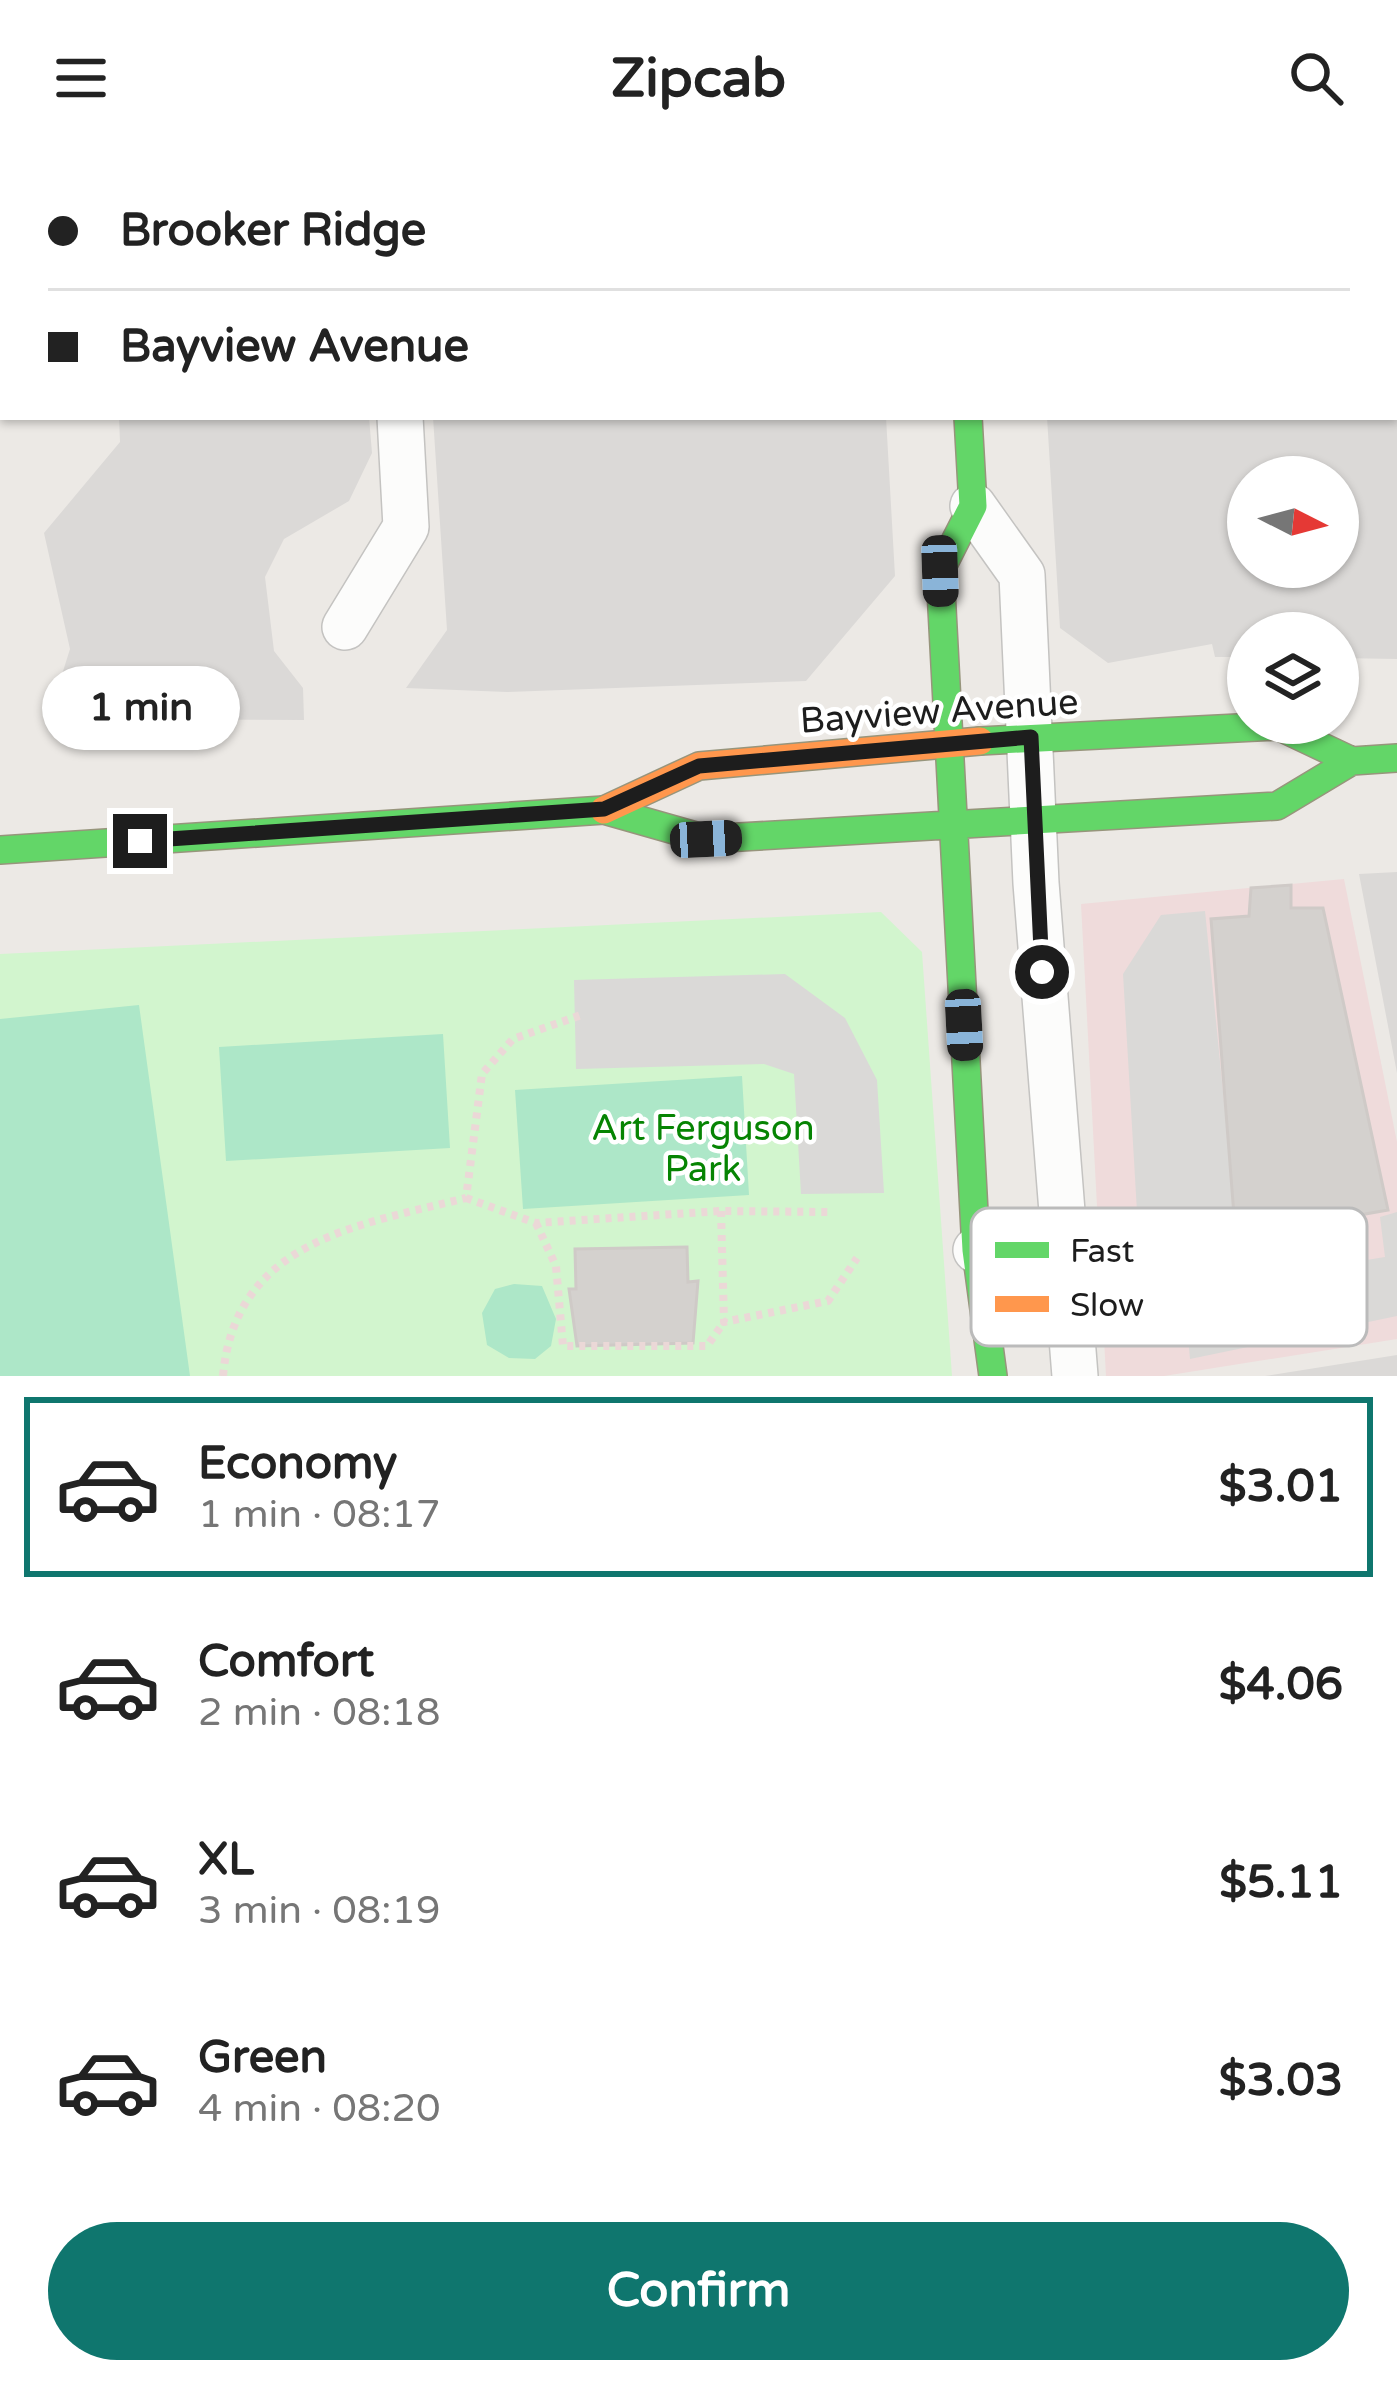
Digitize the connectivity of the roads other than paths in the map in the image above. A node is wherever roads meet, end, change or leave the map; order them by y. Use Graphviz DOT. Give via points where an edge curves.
graph roads {
  1 [pos="400,420"];
  2 [pos="968,420"];
  3 [pos="973,506"];
  4 [pos="345,627"];
  5 [pos="1031,737"];
  6 [pos="950,744"];
  7 [pos="1397,758"];
  8 [pos="1352,761"];
  9 [pos="604,809"];
  10 [pos="1034,820"];
  11 [pos="954,825"];
  12 [pos="0,850"];
  13 [pos="974,1208"];
  14 [pos="1058,1208"];
  15 [pos="989,1346"];
  16 [pos="1072,1346"];
  17 [pos="993,1376"];
  18 [pos="1075,1376"];
  1 -- 4 [label="street" via="406,527"];
  2 -- 3 [label="main road"];
  3 -- 5 [label="street" via="1022,575"];
  3 -- 6 [label="main road" via="940,571"];
  5 -- 6 [label="main road, Bayview Avenue"];
  5 -- 8 [label="main road, Bayview Avenue" via="1278,726"];
  5 -- 10 [label="street"];
  6 -- 9 [label="main road, Bayview Avenue" via="699,766"];
  6 -- 11 [label="main road"];
  7 -- 8 [label="main road, Bayview Avenue"];
  8 -- 10 [label="main road, Bayview Avenue" via="1277,806"];
  9 -- 11 [label="main road, Bayview Avenue" via="706,839"];
  9 -- 12 [label="main road, Bayview Avenue"];
  10 -- 11 [label="main road, Bayview Avenue"];
  10 -- 14 [label="street"];
  11 -- 13 [label="main road"];
  15 -- 17 [label="main road"];
  16 -- 18 [label="street"];
}
